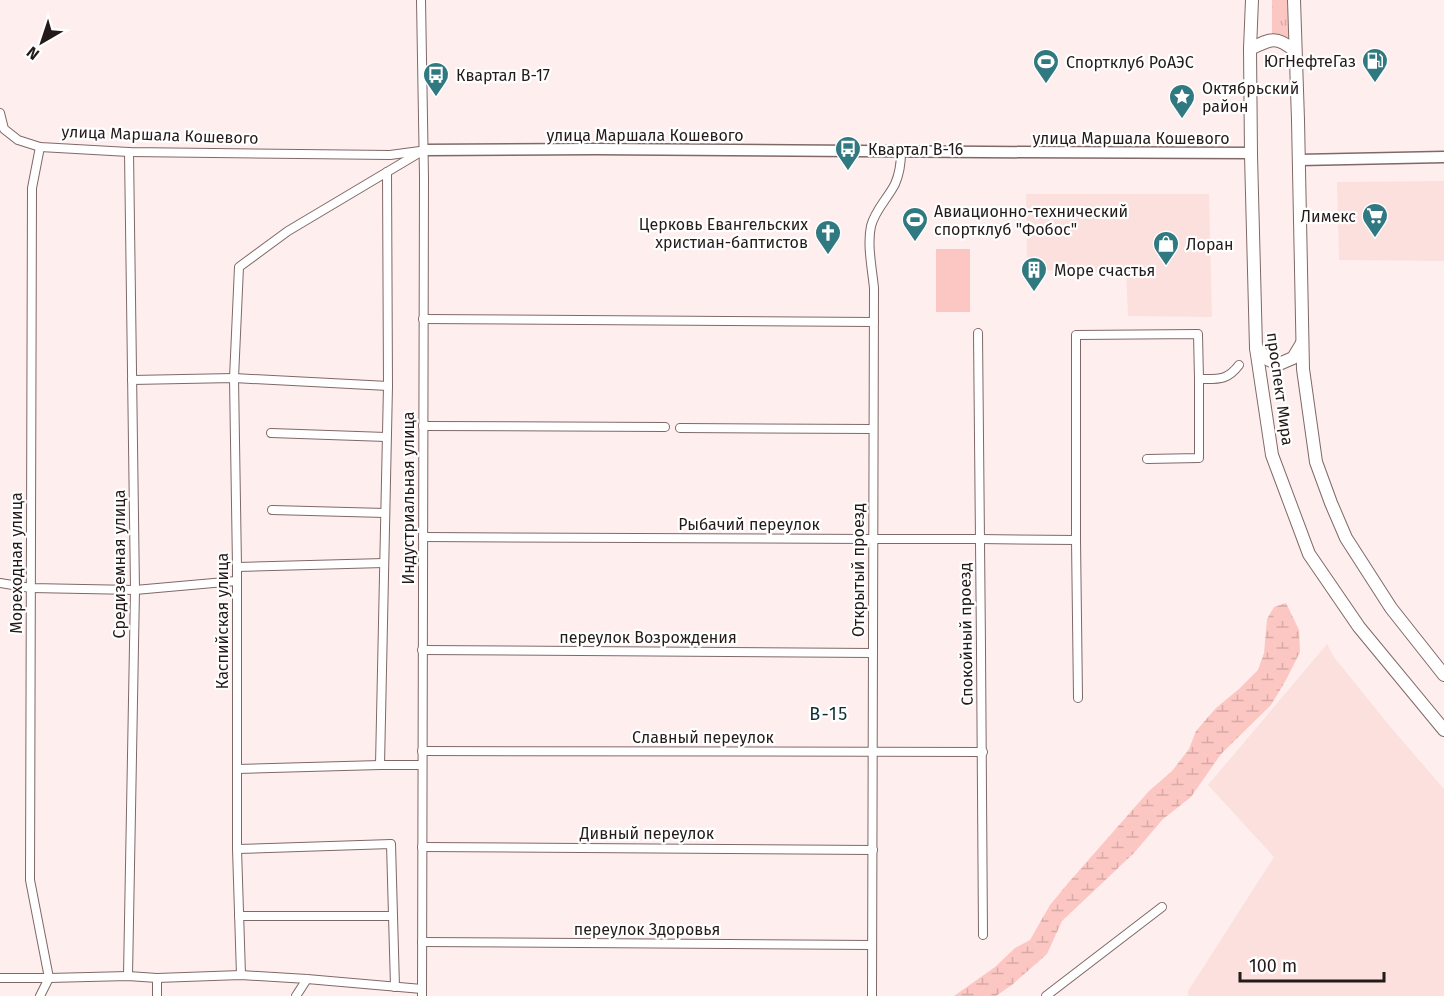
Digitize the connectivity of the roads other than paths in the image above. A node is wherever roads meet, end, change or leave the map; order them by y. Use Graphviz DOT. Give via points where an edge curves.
graph roads {
  1 [pos="421,0"];
  2 [pos="1252,0"];
  3 [pos="1294,0"];
  4 [pos="1250,49"];
  5 [pos="1295,51"];
  6 [pos="0,113"];
  7 [pos="40,147"];
  8 [pos="129,152"];
  9 [pos="424,153"];
  10 [pos="901,153"];
  11 [pos="1251,154"];
  12 [pos="1444,159"];
  13 [pos="1299,162"];
  14 [pos="387,172"];
  15 [pos="423,319"];
  16 [pos="874,322"];
  17 [pos="978,333"];
  18 [pos="1302,342"];
  19 [pos="1256,348"];
  20 [pos="1239,365"];
  21 [pos="234,378"];
  22 [pos="1199,379"];
  23 [pos="132,380"];
  24 [pos="387,386"];
  25 [pos="423,426"];
  26 [pos="665,428"];
  27 [pos="680,428"];
  28 [pos="873,429"];
  29 [pos="271,433"];
  30 [pos="386,437"];
  31 [pos="1147,459"];
  32 [pos="272,510"];
  33 [pos="385,513"];
  34 [pos="423,537"];
  35 [pos="979,538"];
  36 [pos="873,539"];
  37 [pos="1076,540"];
  38 [pos="384,563"];
  39 [pos="237,567"];
  40 [pos="236,581"];
  41 [pos="0,584"];
  42 [pos="31,588"];
  43 [pos="135,590"];
  44 [pos="422,650"];
  45 [pos="873,653"];
  46 [pos="1444,675"];
  47 [pos="1078,698"];
  48 [pos="1444,730"];
  49 [pos="422,750"];
  50 [pos="983,752"];
  51 [pos="873,753"];
  52 [pos="380,765"];
  53 [pos="422,765"];
  54 [pos="237,769"];
  55 [pos="422,847"];
  56 [pos="237,849"];
  57 [pos="873,850"];
  58 [pos="1162,907"];
  59 [pos="239,916"];
  60 [pos="393,916"];
  61 [pos="983,935"];
  62 [pos="422,942"];
  63 [pos="872,945"];
  64 [pos="241,975"];
  65 [pos="128,976"];
  66 [pos="0,978"];
  67 [pos="49,978"];
  68 [pos="157,978"];
  69 [pos="307,979"];
  70 [pos="395,987"];
  71 [pos="422,992"];
  72 [pos="40,996"];
  73 [pos="157,996"];
  74 [pos="296,996"];
  75 [pos="872,996"];
  76 [pos="1046,996"];
  1 -- 9 [label="street, Индустриальная улица"];
  2 -- 4 [label="main road, проспект Мира"];
  3 -- 5 [label="main road, проспект Мира"];
  4 -- 5 [label="main road" via="1270,40 1285,43"];
  4 -- 11 [label="main road, проспект Мира"];
  5 -- 13 [label="main road, проспект Мира"];
  6 -- 7 [label="street, улица Маршала Кошевого" via="4,129 18,140"];
  7 -- 8 [label="street, улица Маршала Кошевого"];
  7 -- 42 [label="street, Мореходная улица" via="32,188"];
  8 -- 9 [label="street, улица Маршала Кошевого"];
  8 -- 23 [label="street, Средиземная улица"];
  9 -- 10 [label="street, улица Маршала Кошевого" via="612,149"];
  9 -- 14 [label="street"];
  9 -- 15 [label="street, Индустриальная улица"];
  10 -- 11 [label="street, улица Маршала Кошевого"];
  10 -- 16 [label="street, Открытый проезд" via="895,184 872,224"];
  11 -- 19 [label="main road, проспект Мира"];
  12 -- 13 [label="street"];
  13 -- 18 [label="main road, проспект Мира"];
  14 -- 21 [label="street, Каспийская улица" via="288,231 239,267"];
  14 -- 24 [label="street"];
  15 -- 16 [label="street"];
  15 -- 25 [label="street, Индустриальная улица"];
  16 -- 28 [label="street, Открытый проезд"];
  17 -- 35 [label="street, Спокойный проезд"];
  18 -- 19 [label="main road" via="1293,358 1279,364"];
  18 -- 46 [label="main road, проспект Мира" via="1316,462 1331,503 1346,538 1391,608"];
  19 -- 48 [label="main road, проспект Мира" via="1272,455 1309,554 1359,627"];
  20 -- 22 [label="street" via="1220,379"];
  21 -- 23 [label="street"];
  21 -- 24 [label="street"];
  21 -- 39 [label="street, Каспийская улица"];
  22 -- 31 [label="street" via="1199,458"];
  22 -- 37 [label="street" via="1198,334 1076,335"];
  23 -- 43 [label="street, Средиземная улица"];
  24 -- 30 [label="street"];
  25 -- 26 [label="street"];
  25 -- 34 [label="street, Индустриальная улица"];
  27 -- 28 [label="street"];
  28 -- 36 [label="street, Открытый проезд"];
  29 -- 30 [label="street"];
  30 -- 33 [label="street"];
  32 -- 33 [label="street"];
  33 -- 38 [label="street"];
  34 -- 36 [label="street, Рыбачий переулок"];
  34 -- 44 [label="street, Индустриальная улица"];
  35 -- 36 [label="street, Рыбачий переулок"];
  35 -- 37 [label="street, Рыбачий переулок"];
  35 -- 50 [label="street, Спокойный проезд"];
  36 -- 45 [label="street, Открытый проезд"];
  37 -- 47 [label="street"];
  38 -- 39 [label="street"];
  38 -- 52 [label="street"];
  39 -- 40 [label="street, Каспийская улица"];
  40 -- 43 [label="street"];
  40 -- 54 [label="street, Каспийская улица"];
  41 -- 42 [label="street"];
  42 -- 43 [label="street"];
  42 -- 67 [label="street, Мореходная улица" via="30,880"];
  43 -- 65 [label="street, Средиземная улица"];
  44 -- 45 [label="street, переулок Возрождения"];
  44 -- 49 [label="street, Индустриальная улица"];
  45 -- 51 [label="street, Открытый проезд"];
  49 -- 51 [label="street, Славный переулок"];
  49 -- 53 [label="street, Индустриальная улица"];
  50 -- 51 [label="street, Славный переулок"];
  50 -- 61 [label="street, Спокойный проезд"];
  51 -- 57 [label="street, Открытый проезд"];
  52 -- 53 [label="street"];
  52 -- 54 [label="street"];
  53 -- 55 [label="street, Индустриальная улица"];
  54 -- 56 [label="street, Каспийская улица"];
  55 -- 57 [label="street, Дивный переулок"];
  55 -- 62 [label="street, Индустриальная улица"];
  56 -- 59 [label="street, Каспийская улица"];
  56 -- 60 [label="street" via="391,844"];
  57 -- 63 [label="street, Открытый проезд"];
  58 -- 76 [label="street"];
  59 -- 60 [label="street"];
  59 -- 64 [label="street, Каспийская улица"];
  60 -- 70 [label="street"];
  62 -- 63 [label="street, переулок Здоровья"];
  62 -- 71 [label="street, Индустриальная улица"];
  63 -- 75 [label="street, Открытый проезд"];
  64 -- 68 [label="street"];
  64 -- 69 [label="street"];
  65 -- 67 [label="street"];
  65 -- 68 [label="street"];
  66 -- 67 [label="street"];
  67 -- 72 [label="street"];
  68 -- 73 [label="street"];
  69 -- 70 [label="street"];
  69 -- 74 [label="street"];
  70 -- 71 [label="street"];
}
